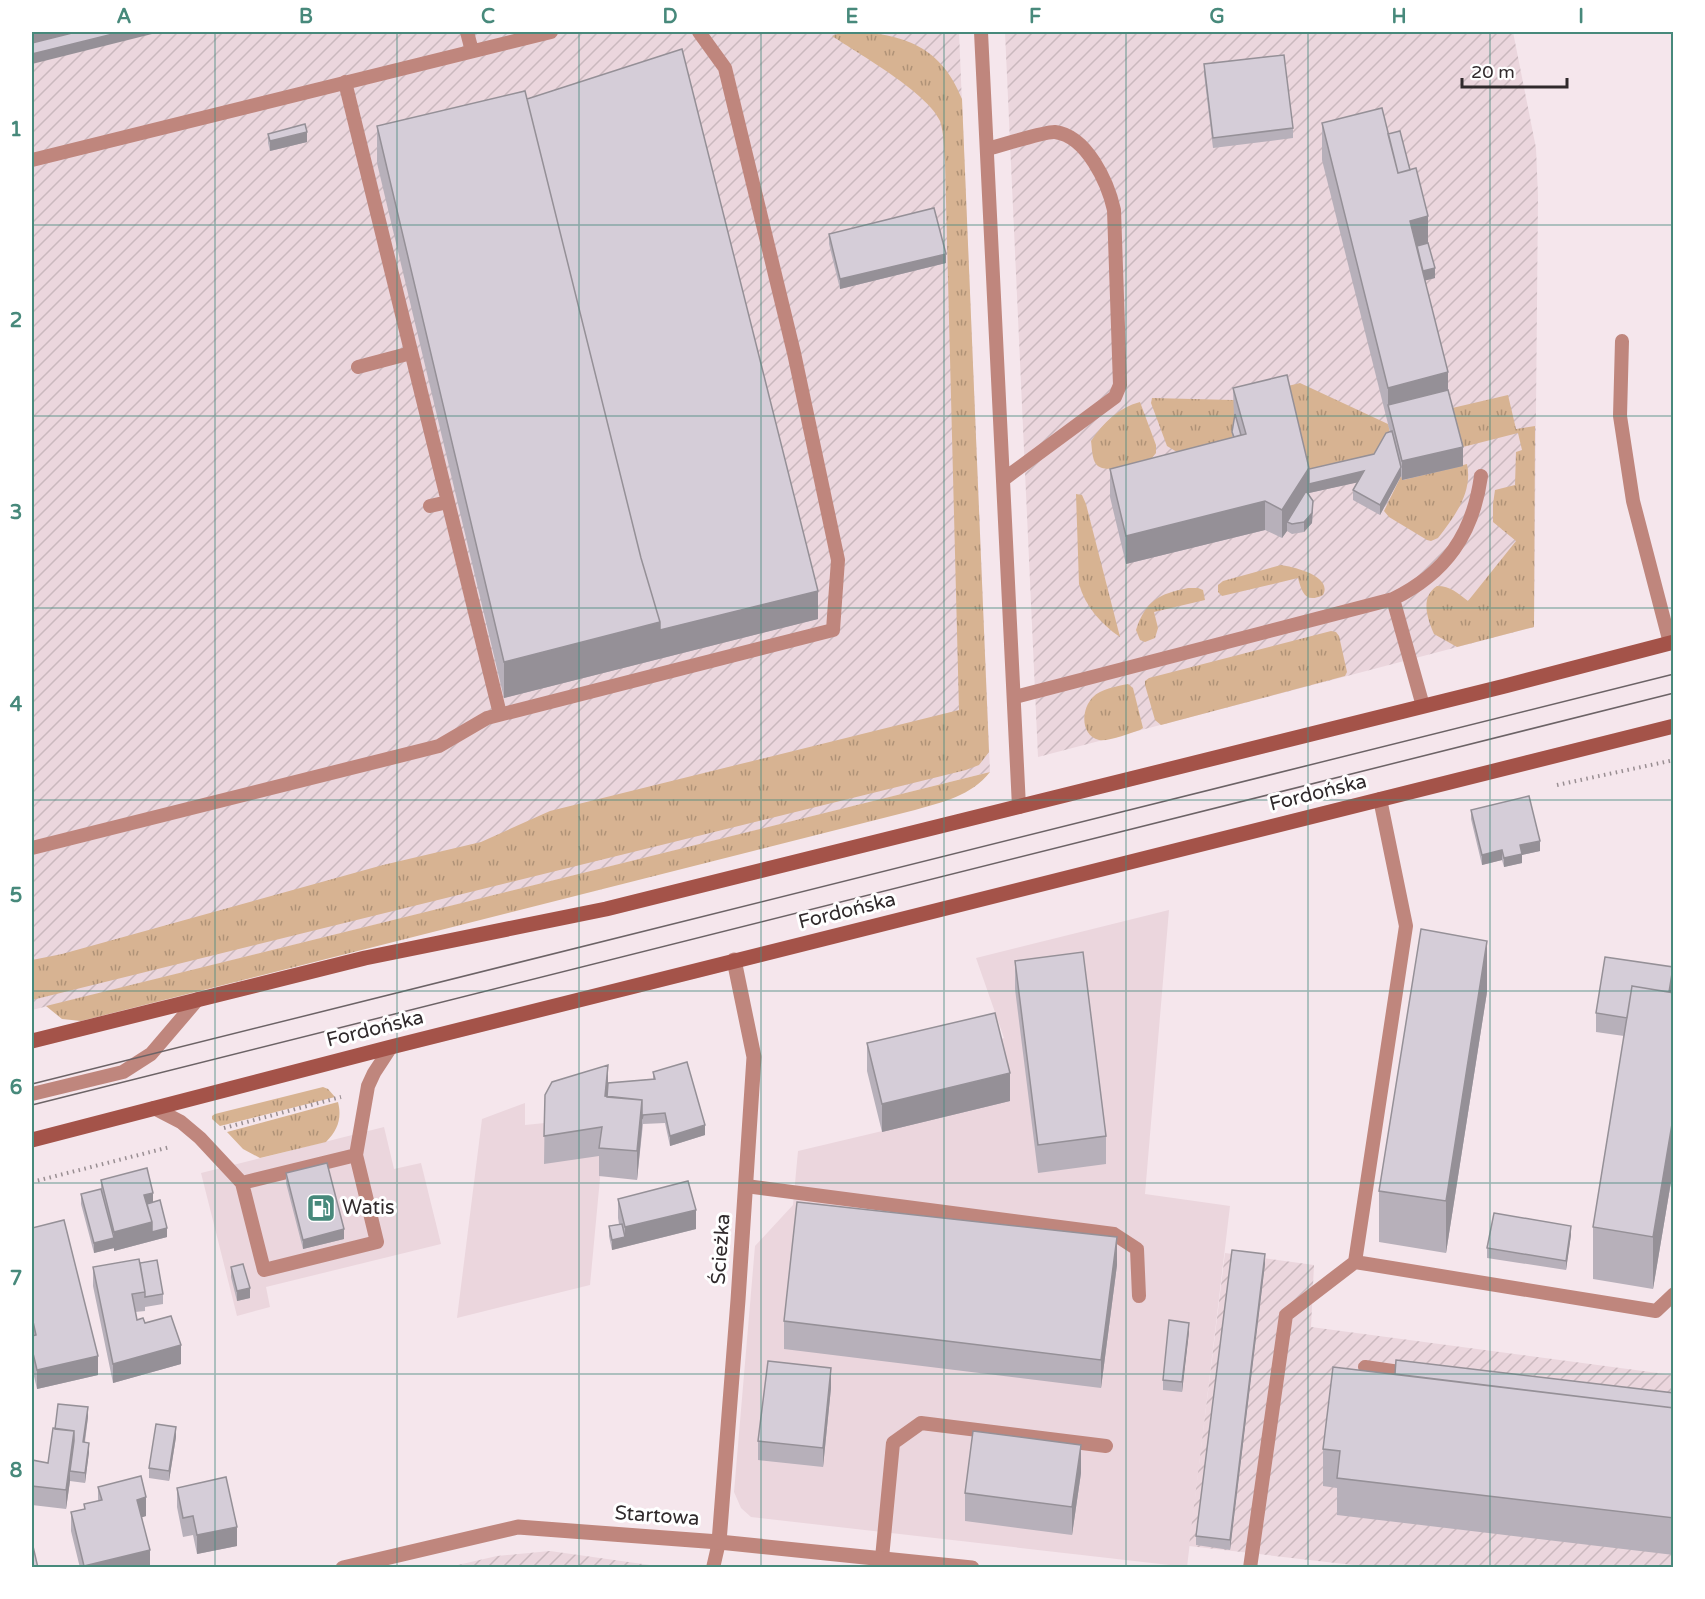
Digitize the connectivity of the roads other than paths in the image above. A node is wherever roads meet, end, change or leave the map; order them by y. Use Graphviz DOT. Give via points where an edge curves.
graph roads {
  1 [pos="467,32"];
  2 [pos="511,32"];
  3 [pos="551,32"];
  4 [pos="699,32"];
  5 [pos="981,32"];
  6 [pos="494,46"];
  7 [pos="472,51"];
  8 [pos="345,82"];
  9 [pos="987,149"];
  10 [pos="32,160"];
  11 [pos="1623,341"];
  12 [pos="411,353"];
  13 [pos="358,367"];
  14 [pos="1481,476"];
  15 [pos="1004,479"];
  16 [pos="448,502"];
  17 [pos="430,506"];
  18 [pos="1393,599"];
  19 [pos="1672,643"];
  20 [pos="1015,697"];
  21 [pos="1423,706"];
  22 [pos="500,714"];
  23 [pos="1674,726"];
  24 [pos="1380,799"];
  25 [pos="1019,807"];
  26 [pos="32,848"];
  27 [pos="734,960"];
  28 [pos="198,999"];
  29 [pos="32,1041"];
  30 [pos="390,1047"];
  31 [pos="32,1094"];
  32 [pos="154,1108"];
  33 [pos="32,1140"];
  34 [pos="356,1155"];
  35 [pos="242,1183"];
  36 [pos="746,1186"];
  37 [pos="1355,1262"];
  38 [pos="1674,1294"];
  39 [pos="1139,1296"];
  40 [pos="1365,1367"];
  41 [pos="1425,1375"];
  42 [pos="1106,1446"];
  43 [pos="719,1542"];
  44 [pos="882,1558"];
  45 [pos="343,1568"];
  46 [pos="713,1568"];
  47 [pos="972,1568"];
  48 [pos="1250,1568"];
  1 -- 7 [label="lane"];
  2 -- 6 [label="lane"];
  3 -- 6 [label="lane"];
  4 -- 22 [label="lane" via="725,68 794,353 838,561 833,630"];
  5 -- 9 [label="lane"];
  6 -- 7 [label="lane"];
  7 -- 8 [label="lane"];
  8 -- 10 [label="lane"];
  8 -- 12 [label="lane"];
  9 -- 15 [label="lane"];
  9 -- 15 [label="lane" via="1054,132 1073,138 1100,172 1114,210 1120,385 1115,397"];
  11 -- 19 [label="lane" via="1620,416 1631,491"];
  12 -- 13 [label="lane"];
  12 -- 16 [label="lane"];
  14 -- 18 [label="lane" via="1478,498 1461,540 1433,574"];
  15 -- 20 [label="lane"];
  16 -- 17 [label="lane"];
  16 -- 22 [label="lane"];
  18 -- 20 [label="lane"];
  18 -- 21 [label="lane"];
  19 -- 21 [label="main road"];
  20 -- 25 [label="lane"];
  21 -- 25 [label="main road"];
  22 -- 26 [label="lane" via="440,746"];
  23 -- 24 [label="main road, Fordońska"];
  24 -- 27 [label="main road, Fordońska"];
  24 -- 37 [label="lane" via="1407,926"];
  25 -- 28 [label="main road" via="606,909 365,958"];
  27 -- 30 [label="main road, Fordońska"];
  27 -- 36 [label="street, Ścieżka" via="754,1057"];
  28 -- 29 [label="main road"];
  28 -- 31 [label="lane" via="151,1054 123,1072"];
  30 -- 32 [label="main road, Fordońska"];
  30 -- 34 [label="lane" via="368,1086"];
  32 -- 33 [label="main road, Fordońska"];
  32 -- 35 [label="lane" via="181,1122 200,1138"];
  34 -- 35 [label="lane"];
  34 -- 35 [label="lane" via="377,1242 264,1270"];
  36 -- 39 [label="lane" via="1113,1234 1137,1249"];
  36 -- 43 [label="street, Ścieżka"];
  37 -- 38 [label="lane" via="1656,1311"];
  37 -- 48 [label="lane" via="1286,1315"];
  40 -- 41 [label="lane"];
  42 -- 44 [label="lane" via="921,1424 894,1443"];
  43 -- 44 [label="street, Startowa"];
  43 -- 45 [label="street, Startowa" via="518,1527"];
  43 -- 46 [label="lane"];
  44 -- 47 [label="street, Startowa"];
}
